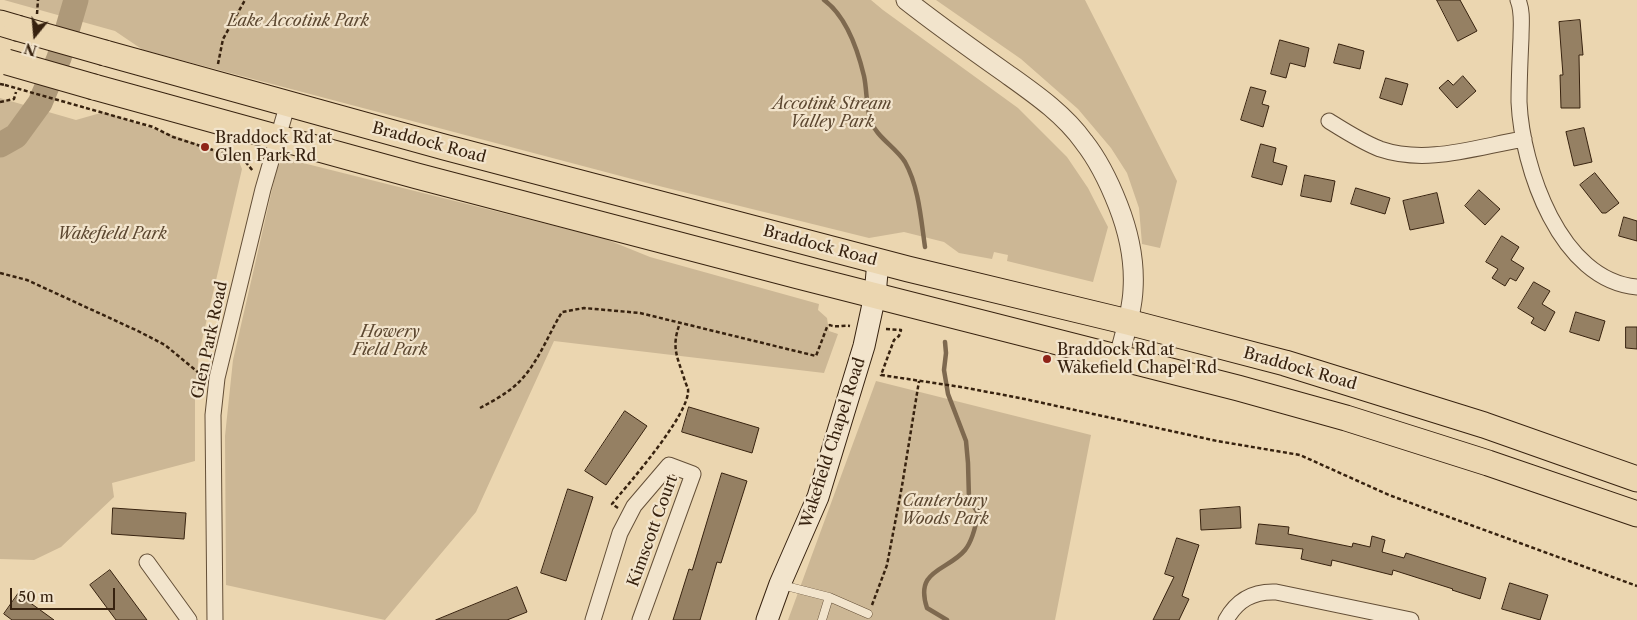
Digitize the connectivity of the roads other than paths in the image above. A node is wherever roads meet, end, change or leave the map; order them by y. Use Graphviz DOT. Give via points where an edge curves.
graph roads {
  1 [pos="906,0"];
  2 [pos="1518,0"];
  3 [pos="18,22"];
  4 [pos="3,73"];
  5 [pos="288,104"];
  6 [pos="1329,122"];
  7 [pos="277,138"];
  8 [pos="1524,139"];
  9 [pos="878,261"];
  10 [pos="1637,286"];
  11 [pos="875,295"];
  12 [pos="1128,322"];
  13 [pos="1119,357"];
  14 [pos="1637,479"];
  15 [pos="1637,514"];
  16 [pos="147,562"];
  17 [pos="780,584"];
  18 [pos="829,597"];
  19 [pos="868,614"];
  20 [pos="189,620"];
  21 [pos="215,620"];
  22 [pos="593,620"];
  23 [pos="640,620"];
  24 [pos="767,620"];
  25 [pos="822,620"];
  26 [pos="1226,620"];
  27 [pos="1411,620"];
  1 -- 12 [label="street" via="1038,96 1084,140 1110,184 1132,247 1133,293"];
  2 -- 8 [label="street" via="1521,19 1519,102"];
  3 -- 5 [label="main road, Braddock Road, bridge" via="105,53"];
  4 -- 7 [label="main road, Braddock Road, bridge" via="90,98"];
  5 -- 7 [label="street, Glen Park Road"];
  5 -- 9 [label="main road, Braddock Road"];
  6 -- 8 [label="street" via="1378,148 1420,156"];
  7 -- 11 [label="main road, Braddock Road"];
  7 -- 21 [label="street, Glen Park Road" via="210,373"];
  8 -- 10 [label="street" via="1530,167 1544,202 1575,253 1596,272"];
  9 -- 11 [label="main road, Wakefield Chapel Road"];
  9 -- 12 [label="main road, Braddock Road"];
  11 -- 13 [label="main road, Braddock Road"];
  11 -- 17 [label="main road, Wakefield Chapel Road" via="864,346 818,497"];
  12 -- 13 [label="street"];
  12 -- 14 [label="main road, Braddock Road" via="1285,363 1390,395"];
  13 -- 15 [label="main road, Braddock Road" via="1346,418"];
  16 -- 20 [label="street"];
  17 -- 18 [label="lane"];
  17 -- 24 [label="main road, Wakefield Chapel Road"];
  18 -- 19 [label="lane"];
  18 -- 25 [label="lane"];
  22 -- 23 [label="street, Kimscott Court" via="628,516 669,464 693,474"];
  26 -- 27 [label="street" via="1242,599 1267,592"];
}
